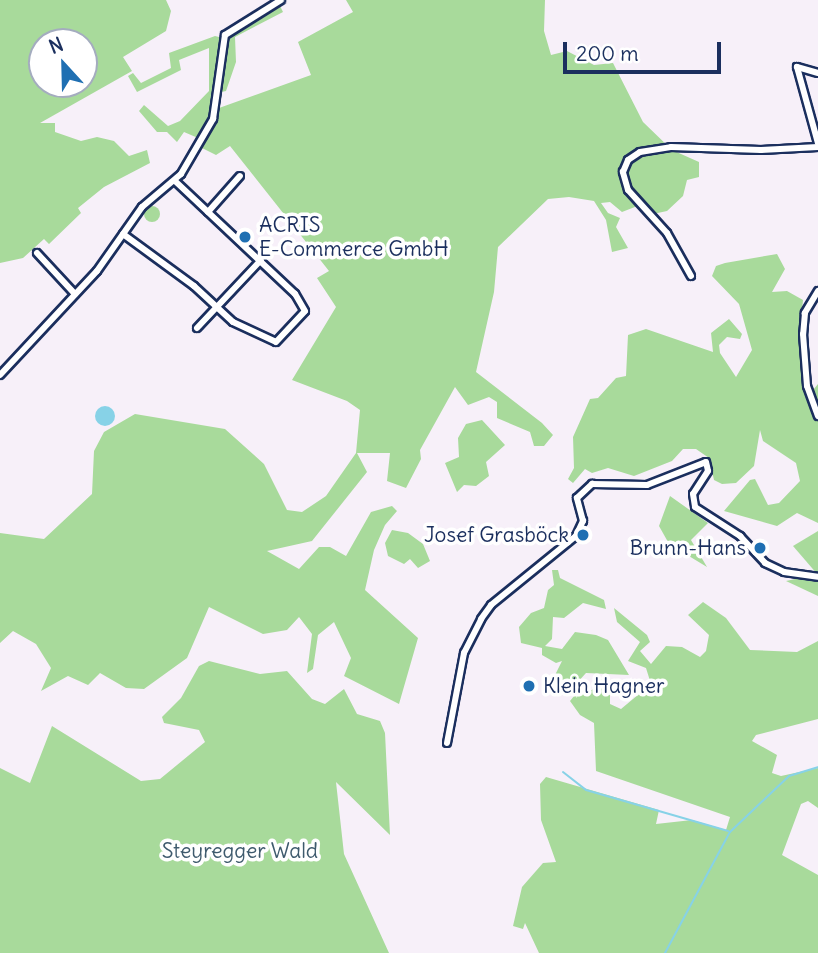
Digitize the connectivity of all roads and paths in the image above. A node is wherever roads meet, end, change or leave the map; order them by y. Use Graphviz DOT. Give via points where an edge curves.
graph roads {
  1 [pos="281,0"];
  2 [pos="818,73"];
  3 [pos="818,145"];
  4 [pos="240,176"];
  5 [pos="175,181"];
  6 [pos="208,212"];
  7 [pos="123,234"];
  8 [pos="37,253"];
  9 [pos="261,260"];
  10 [pos="691,276"];
  11 [pos="818,291"];
  12 [pos="75,294"];
  13 [pos="217,307"];
  14 [pos="198,328"];
  15 [pos="0,375"];
  16 [pos="818,416"];
  17 [pos="818,577"];
  18 [pos="447,743"];
  1 -- 5 [label="street" via="225,35 213,119"];
  2 -- 3 [label="street" via="797,67"];
  3 -- 10 [label="street" via="761,150 670,147 640,152 628,160 623,172 628,190 667,233"];
  4 -- 6 [label="street"];
  5 -- 6 [label="street"];
  5 -- 7 [label="street" via="149,200"];
  6 -- 9 [label="street"];
  7 -- 12 [label="street"];
  7 -- 13 [label="street"];
  8 -- 12 [label="street"];
  9 -- 13 [label="street"];
  9 -- 13 [label="street" via="288,283 305,311 270,343"];
  11 -- 16 [label="street" via="805,313 803,334 807,386"];
  12 -- 15 [label="street"];
  13 -- 14 [label="street"];
  17 -- 18 [label="street" via="784,572 765,563 740,536 695,507 693,494 708,471 706,462 647,485 592,484 578,498 583,521 576,536 481,619 464,653"];
}
